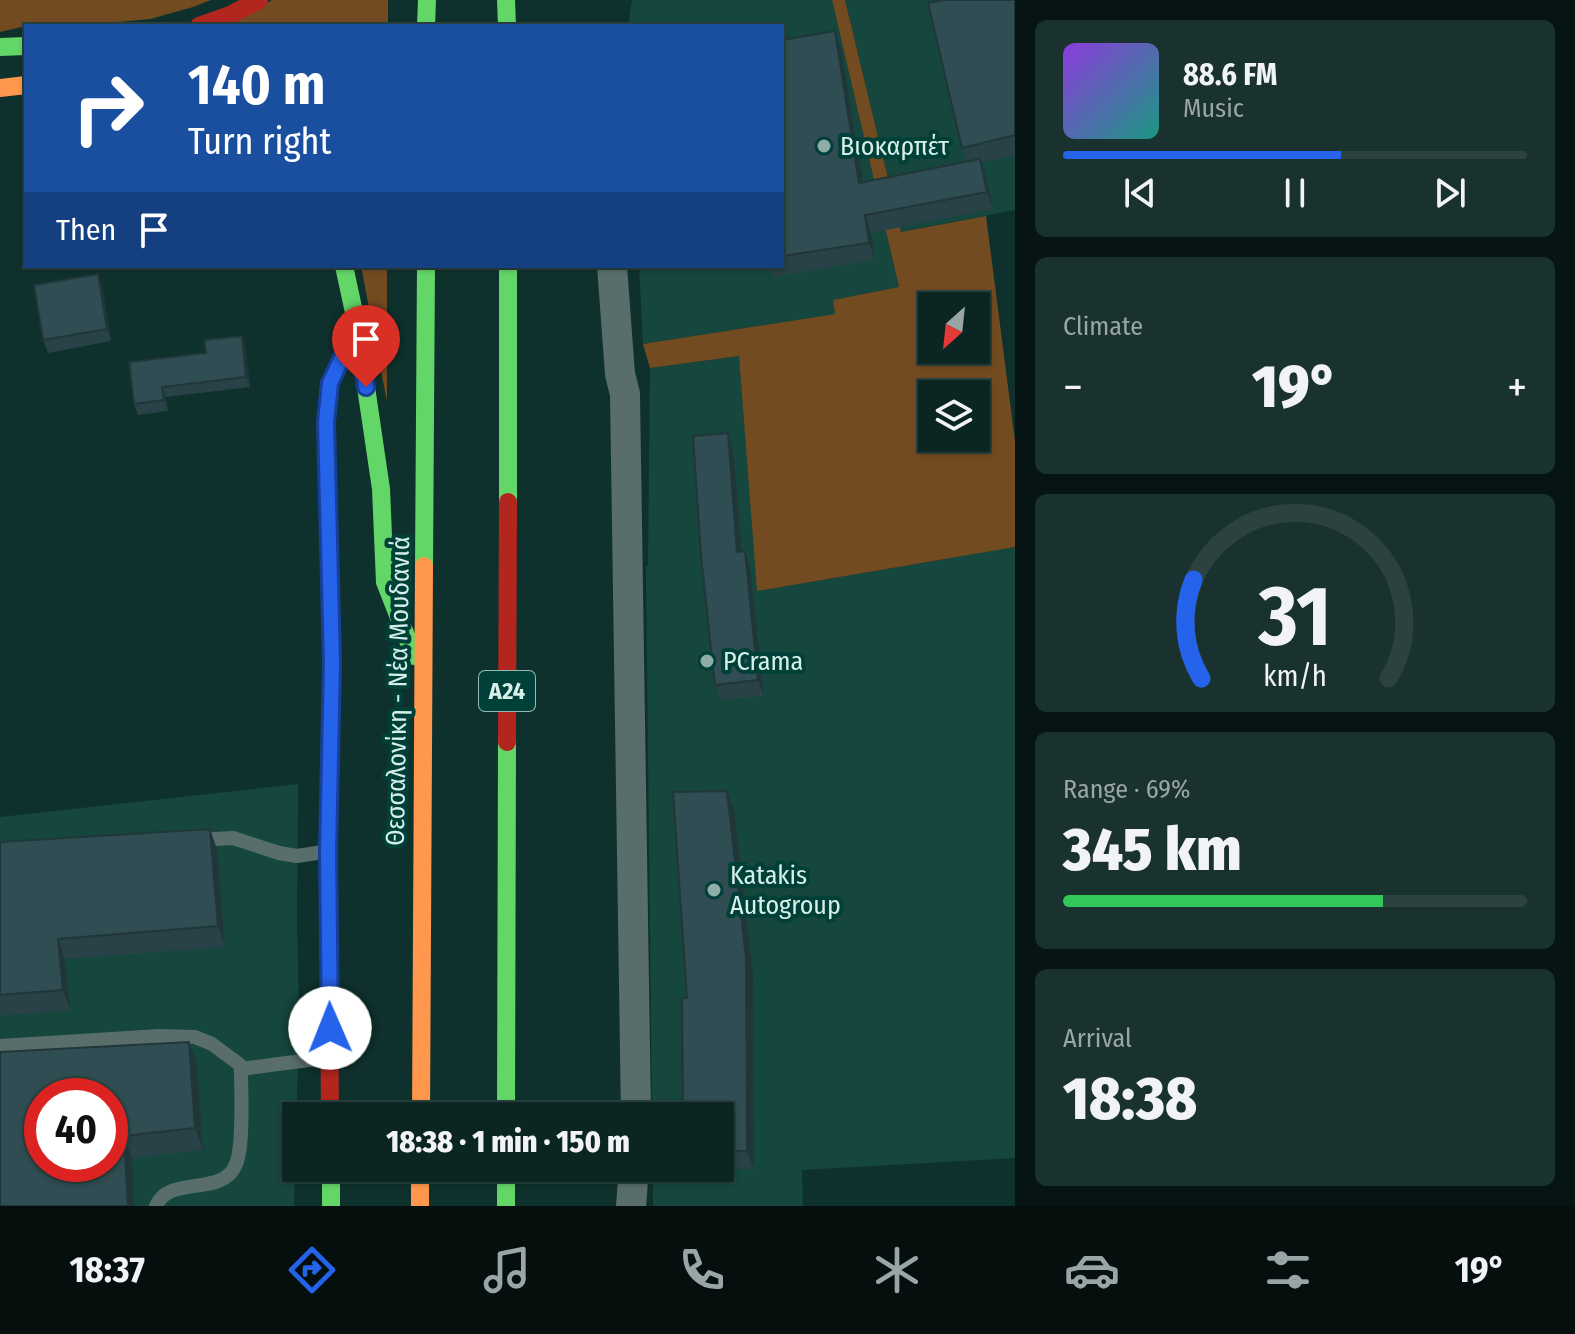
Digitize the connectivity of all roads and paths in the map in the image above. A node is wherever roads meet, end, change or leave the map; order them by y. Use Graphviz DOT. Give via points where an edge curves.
graph roads {
  1 [pos="259,0"];
  2 [pos="427,0"];
  3 [pos="506,0"];
  4 [pos="205,24"];
  5 [pos="426,24"];
  6 [pos="507,24"];
  7 [pos="24,46"];
  8 [pos="0,47"];
  9 [pos="24,85"];
  10 [pos="0,88"];
  11 [pos="344,268"];
  12 [pos="426,268"];
  13 [pos="508,268"];
  14 [pos="612,268"];
  15 [pos="357,326"];
  16 [pos="423,677"];
  17 [pos="187,841"];
  18 [pos="328,851"];
  19 [pos="0,1046"];
  20 [pos="330,1057"];
  21 [pos="241,1069"];
  22 [pos="330,1102"];
  23 [pos="421,1102"];
  24 [pos="506,1102"];
  25 [pos="636,1102"];
  26 [pos="331,1182"];
  27 [pos="420,1182"];
  28 [pos="506,1182"];
  29 [pos="633,1182"];
  30 [pos="156,1206"];
  31 [pos="331,1206"];
  32 [pos="420,1206"];
  33 [pos="506,1206"];
  34 [pos="631,1206"];
  1 -- 4 [label="main road"];
  2 -- 5 [label="main road"];
  3 -- 6 [label="main road"];
  7 -- 8 [label="main road"];
  9 -- 10 [label="main road"];
  11 -- 15 [label="main road"];
  12 -- 16 [label="main road, Θεσσαλονίκη - Νέα Μουδανιά"];
  13 -- 24 [label="main road, Α24"];
  14 -- 25 [label="street" via="625,394"];
  15 -- 16 [label="main road" via="381,489 385,582"];
  15 -- 18 [label="main road" via="330,383 326,422 332,663"];
  16 -- 23 [label="main road, Θεσσαλονίκη - Νέα Μουδανιά"];
  17 -- 18 [label="lane" via="233,838 297,856"];
  18 -- 20 [label="main road"];
  19 -- 21 [label="lane" via="195,1037"];
  20 -- 21 [label="lane"];
  20 -- 22 [label="main road"];
  21 -- 30 [label="lane" via="236,1164 212,1183 167,1193"];
  26 -- 31 [label="main road"];
  27 -- 32 [label="main road"];
  28 -- 33 [label="main road"];
  29 -- 34 [label="street"];
}
